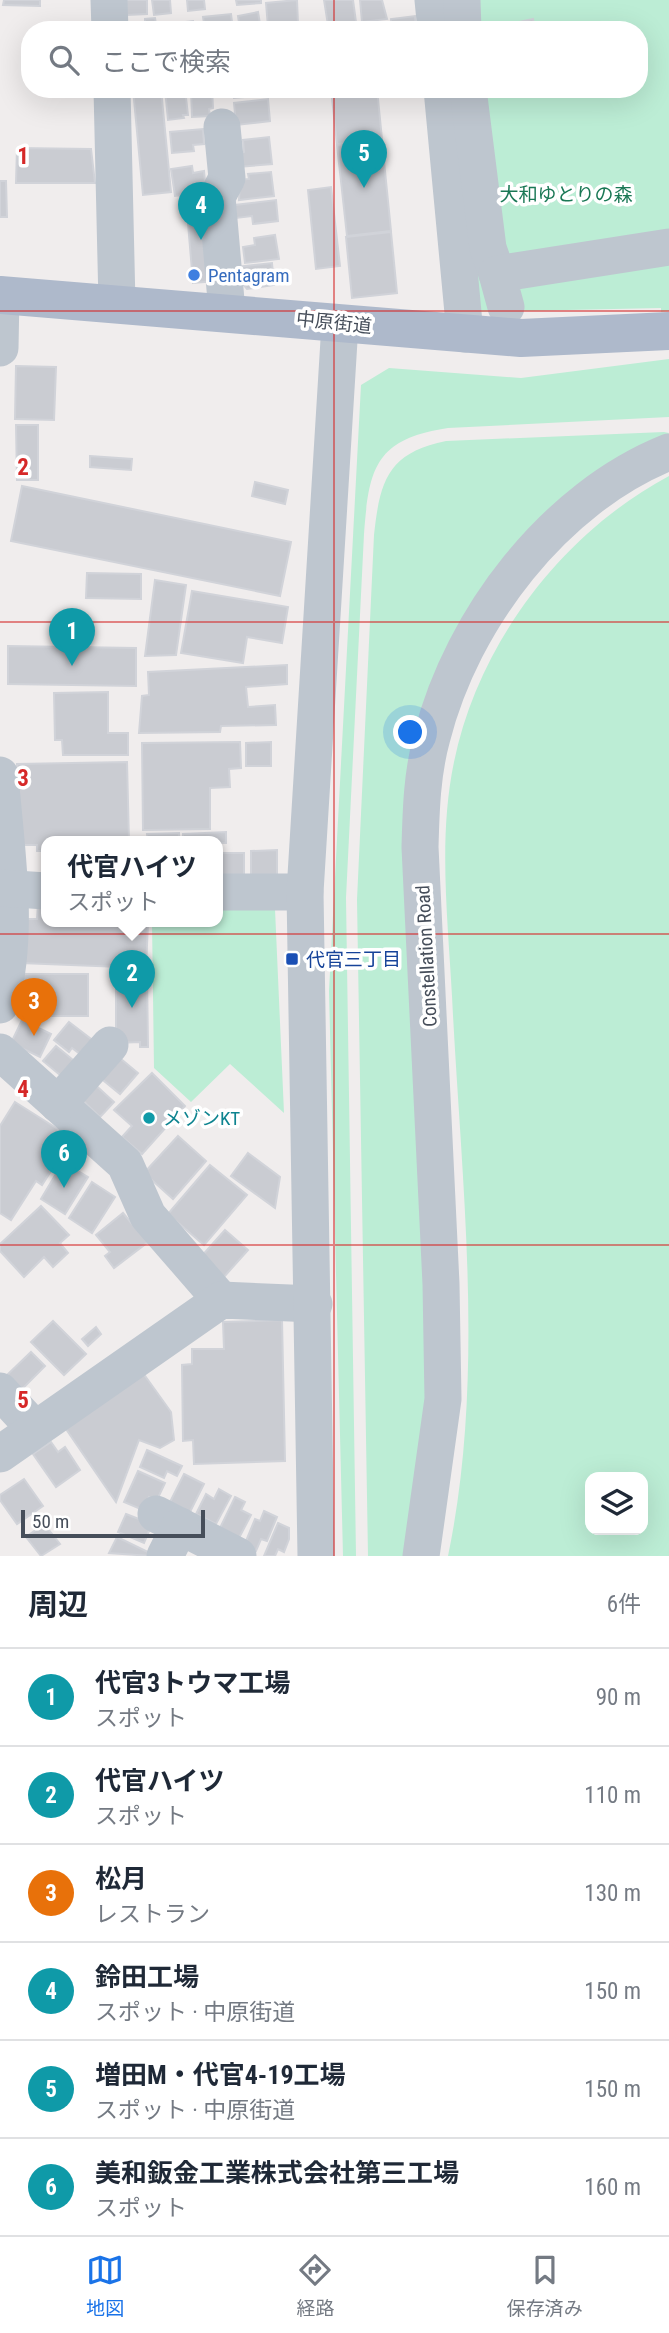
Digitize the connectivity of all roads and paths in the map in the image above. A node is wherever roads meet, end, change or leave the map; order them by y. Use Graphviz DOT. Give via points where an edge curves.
graph roads {
  1 [pos="109,0"];
  2 [pos="433,0"];
  3 [pos="462,0"];
  4 [pos="110,21"];
  5 [pos="435,21"];
  6 [pos="463,21"];
  7 [pos="112,98"];
  8 [pos="443,98"];
  9 [pos="469,98"];
  10 [pos="222,127"];
  11 [pos="669,247"];
  12 [pos="1,295"];
  13 [pos="117,304"];
  14 [pos="227,312"];
  15 [pos="340,324"];
  16 [pos="669,331"];
  17 [pos="465,334"];
  18 [pos="0,348"];
  19 [pos="669,452"];
  20 [pos="0,775"];
  21 [pos="4,888"];
  22 [pos="41,891"];
  23 [pos="223,892"];
  24 [pos="305,892"];
  25 [pos="0,1005"];
  26 [pos="110,1045"];
  27 [pos="0,1052"];
  28 [pos="58,1104"];
  29 [pos="221,1300"];
  30 [pos="314,1304"];
  31 [pos="0,1391"];
  32 [pos="35,1429"];
  33 [pos="0,1454"];
  34 [pos="167,1532"];
  35 [pos="238,1556"];
  36 [pos="316,1556"];
  37 [pos="421,1556"];
  1 -- 4 [label="street"];
  2 -- 5 [label="street"];
  3 -- 6 [label="street"];
  7 -- 13 [label="street"];
  8 -- 17 [label="street"];
  9 -- 11 [label="street" via="488,248 501,290"];
  10 -- 14 [label="street" via="228,178 216,197"];
  12 -- 13 [label="main road, 中原街道"];
  12 -- 18 [label="street"];
  13 -- 14 [label="main road, 中原街道"];
  14 -- 15 [label="main road, 中原街道"];
  15 -- 17 [label="main road, 中原街道"];
  15 -- 24 [label="street"];
  16 -- 17 [label="main road, 中原街道" via="521,338"];
  19 -- 37 [label="street, Constellation Road" via="604,488 519,568 475,634 432,736 422,794 421,848 443,1399"];
  20 -- 21 [label="street"];
  21 -- 22 [label="street"];
  21 -- 25 [label="street" via="7,980"];
  23 -- 24 [label="street"];
  24 -- 30 [label="street"];
  26 -- 28 [label="street"];
  27 -- 28 [label="street"];
  28 -- 29 [label="street" via="125,1164 148,1216"];
  29 -- 30 [label="street"];
  29 -- 32 [label="street"];
  30 -- 36 [label="street"];
  31 -- 32 [label="street"];
  32 -- 33 [label="street"];
  34 -- 35 [label="street"];
}
